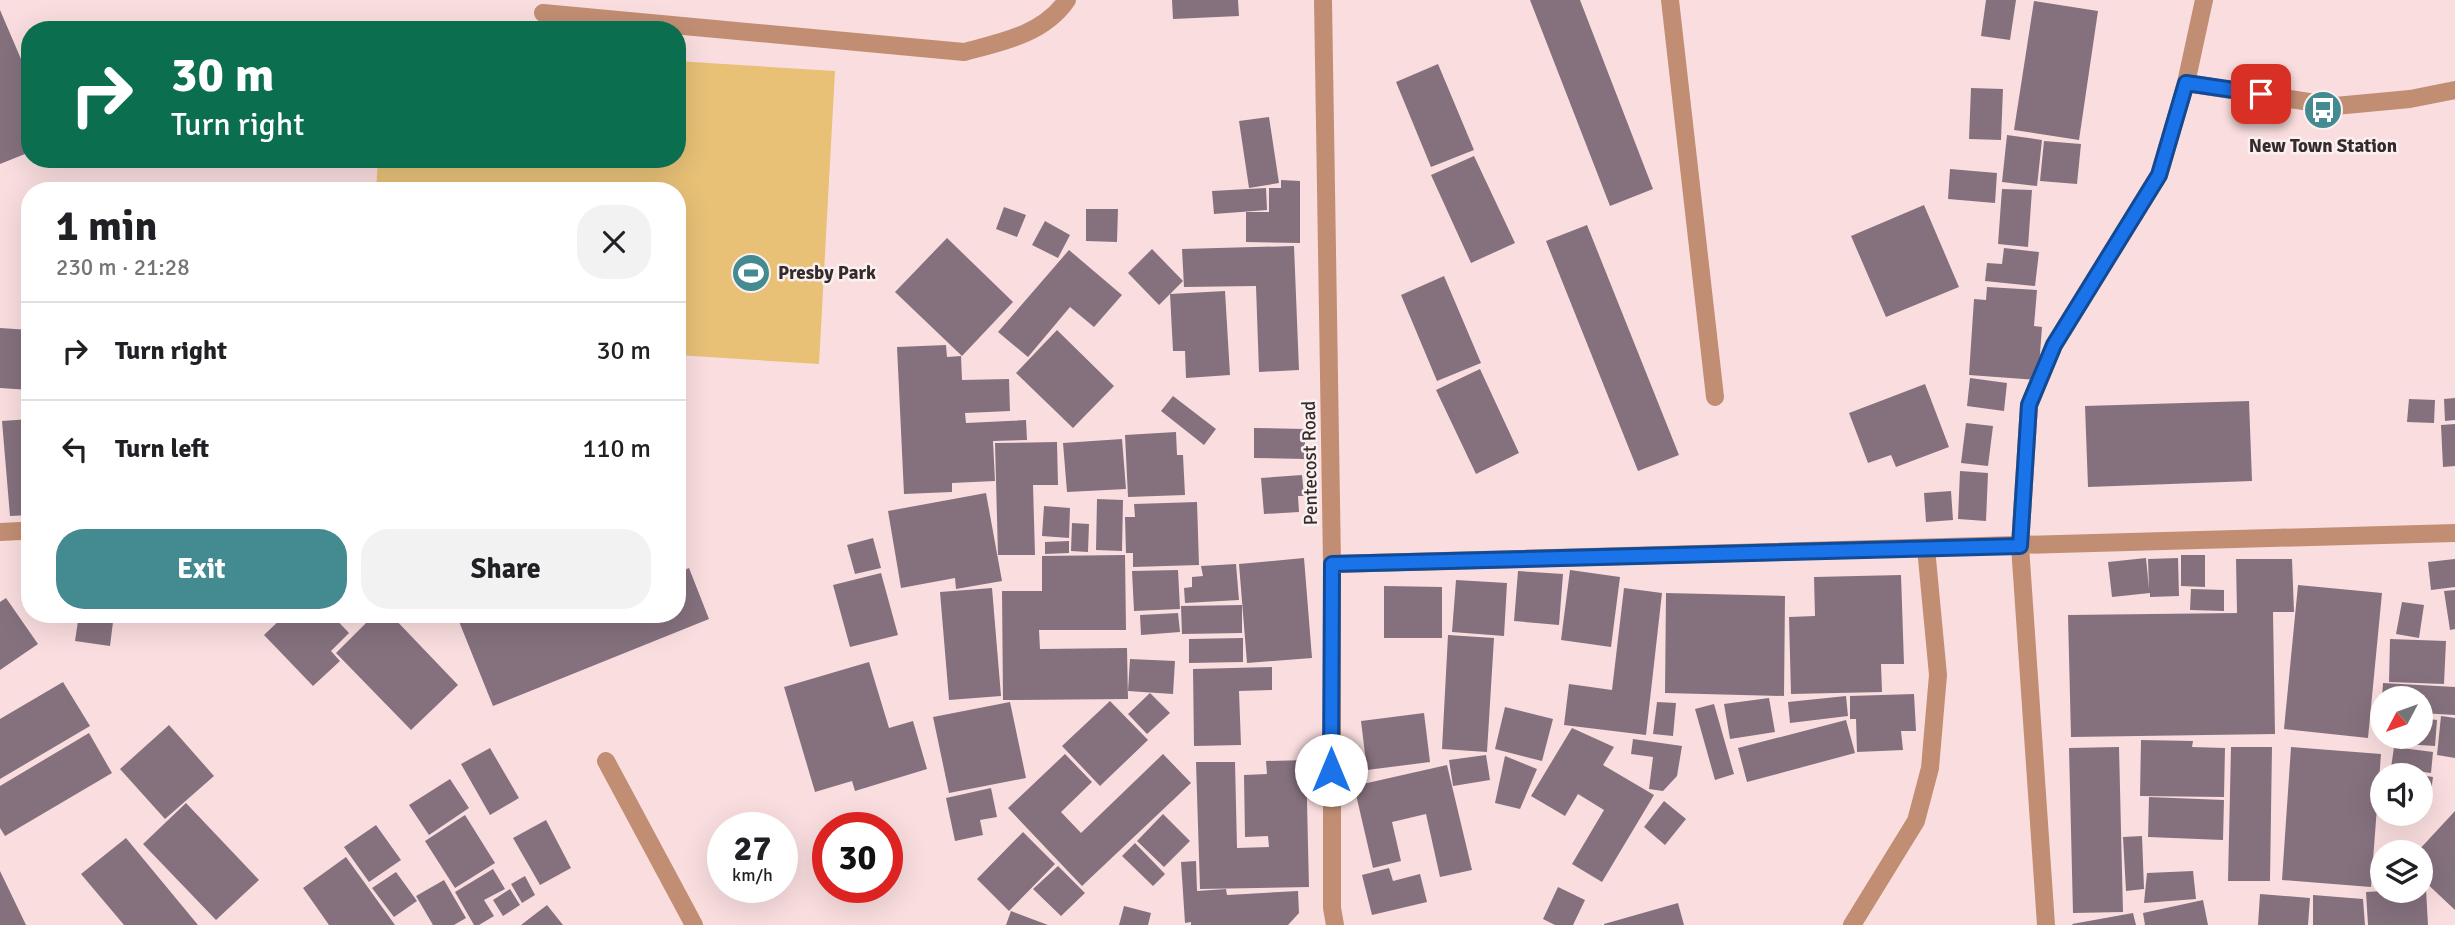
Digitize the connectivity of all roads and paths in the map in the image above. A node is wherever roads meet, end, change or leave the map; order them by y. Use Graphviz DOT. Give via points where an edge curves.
graph roads {
  1 [pos="1067,0"];
  2 [pos="1323,0"];
  3 [pos="1670,0"];
  4 [pos="2204,0"];
  5 [pos="543,13"];
  6 [pos="629,21"];
  7 [pos="686,26"];
  8 [pos="2186,83"];
  9 [pos="2455,90"];
  10 [pos="1715,397"];
  11 [pos="21,531"];
  12 [pos="0,532"];
  13 [pos="2455,533"];
  14 [pos="2020,546"];
  15 [pos="1926,548"];
  16 [pos="1332,564"];
  17 [pos="607,761"];
  18 [pos="694,925"];
  19 [pos="1335,925"];
  20 [pos="1852,925"];
  21 [pos="2046,925"];
  1 -- 7 [label="street" via="1059,12 1018,38 964,52"];
  2 -- 16 [label="street, Pentecost Road"];
  3 -- 10 [label="street"];
  4 -- 8 [label="street"];
  5 -- 6 [label="street"];
  8 -- 9 [label="street" via="2335,106"];
  8 -- 14 [label="street" via="2159,175 2054,345 2029,405"];
  11 -- 12 [label="street"];
  13 -- 14 [label="street"];
  14 -- 15 [label="street"];
  14 -- 21 [label="street"];
  15 -- 16 [label="street"];
  15 -- 20 [label="street" via="1938,675 1930,768 1916,821"];
  16 -- 19 [label="street, Pentecost Road"];
  17 -- 18 [label="street"];
}
